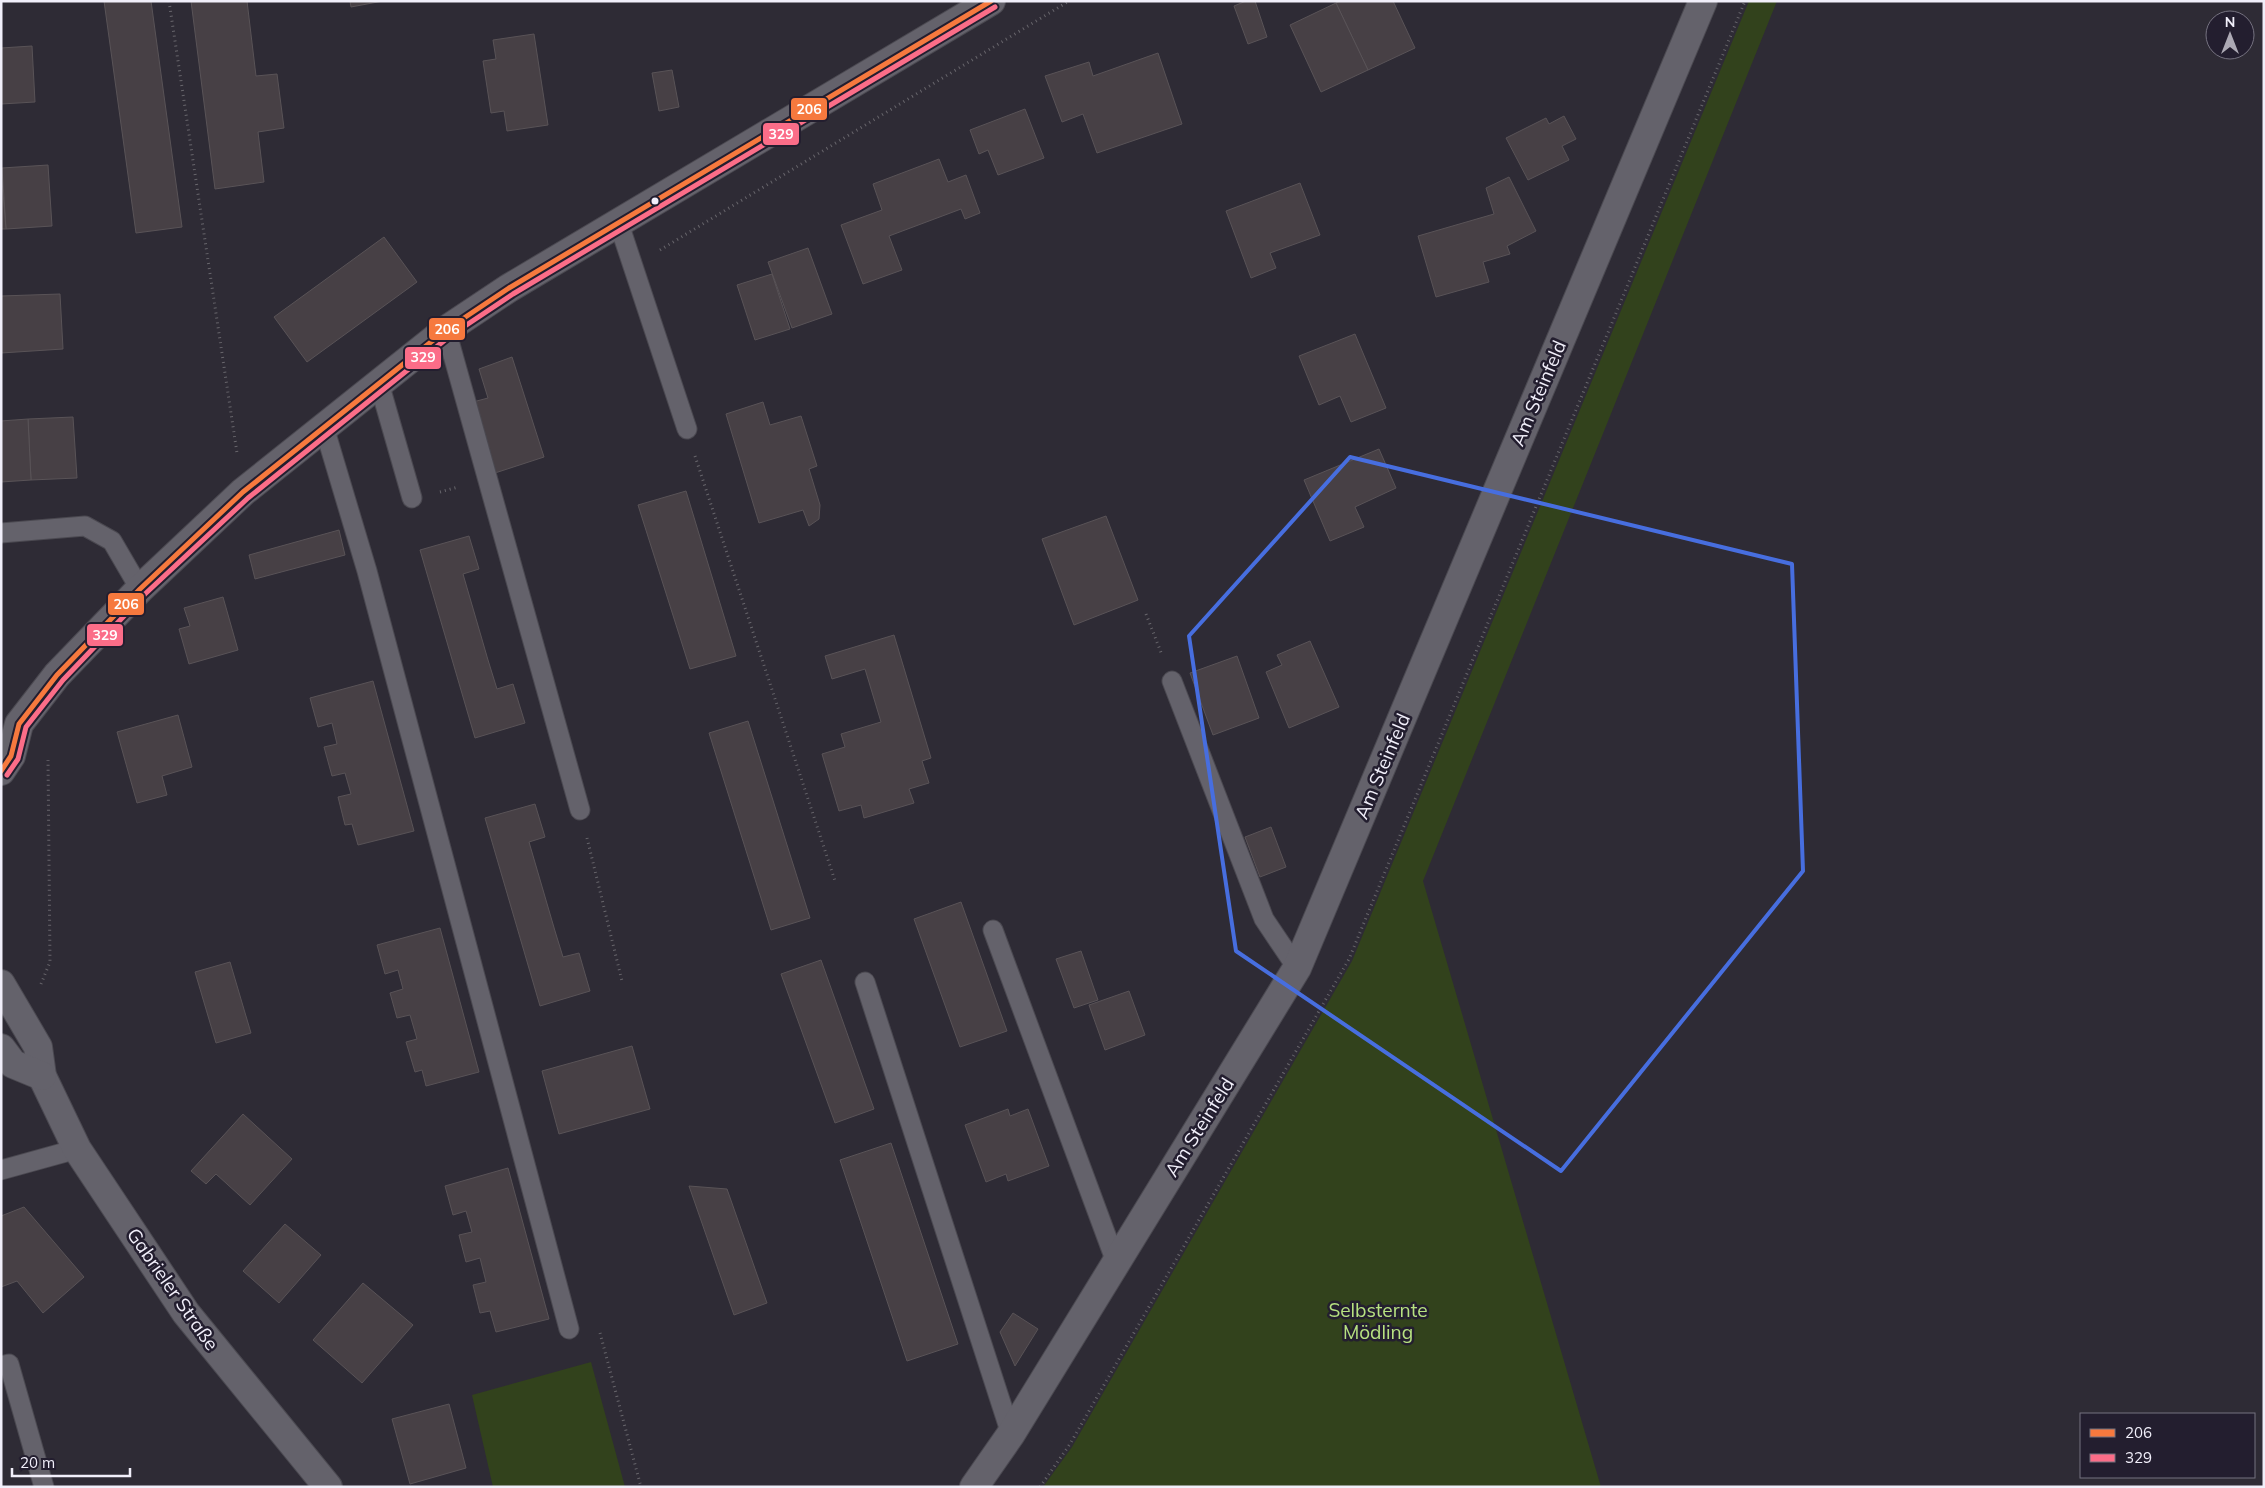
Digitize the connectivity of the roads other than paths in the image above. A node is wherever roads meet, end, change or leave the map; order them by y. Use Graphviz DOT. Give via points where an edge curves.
graph roads {
  1 [pos="990,1"];
  2 [pos="1703,1"];
  3 [pos="619,224"];
  4 [pos="446,330"];
  5 [pos="378,383"];
  6 [pos="324,427"];
  7 [pos="686,429"];
  8 [pos="412,498"];
  9 [pos="1,533"];
  10 [pos="140,589"];
  11 [pos="1172,681"];
  12 [pos="10,729"];
  13 [pos="1,771"];
  14 [pos="580,810"];
  15 [pos="993,930"];
  16 [pos="1297,968"];
  17 [pos="865,982"];
  18 [pos="1,984"];
  19 [pos="1,1048"];
  20 [pos="42,1076"];
  21 [pos="77,1149"];
  22 [pos="1,1170"];
  23 [pos="1116,1262"];
  24 [pos="569,1328"];
  25 [pos="1,1366"];
  26 [pos="1011,1434"];
  27 [pos="44,1487"];
  28 [pos="328,1487"];
  29 [pos="974,1487"];
  1 -- 3 [label="street"];
  2 -- 16 [label="street, Am Steinfeld"];
  3 -- 4 [label="street" via="509,288"];
  3 -- 7 [label="lane"];
  4 -- 5 [label="street"];
  4 -- 14 [label="lane"];
  5 -- 6 [label="street"];
  5 -- 8 [label="lane"];
  6 -- 10 [label="street" via="243,492"];
  6 -- 24 [label="lane" via="367,571"];
  9 -- 10 [label="lane" via="85,526 112,542"];
  10 -- 12 [label="street"];
  11 -- 16 [label="lane" via="1264,919"];
  12 -- 13 [label="street" via="11,756"];
  15 -- 23 [label="lane"];
  16 -- 23 [label="street, Am Steinfeld"];
  17 -- 26 [label="lane"];
  18 -- 20 [label="street, Gabrieler Straße" via="38,1047"];
  19 -- 20 [label="street" via="14,1064"];
  20 -- 21 [label="street, Gabrieler Straße"];
  21 -- 22 [label="lane"];
  21 -- 28 [label="street, Gabrieler Straße" via="186,1313"];
  23 -- 26 [label="street, Am Steinfeld"];
  25 -- 27 [label="lane" via="9,1364"];
  26 -- 29 [label="street, Am Steinfeld"];
}
